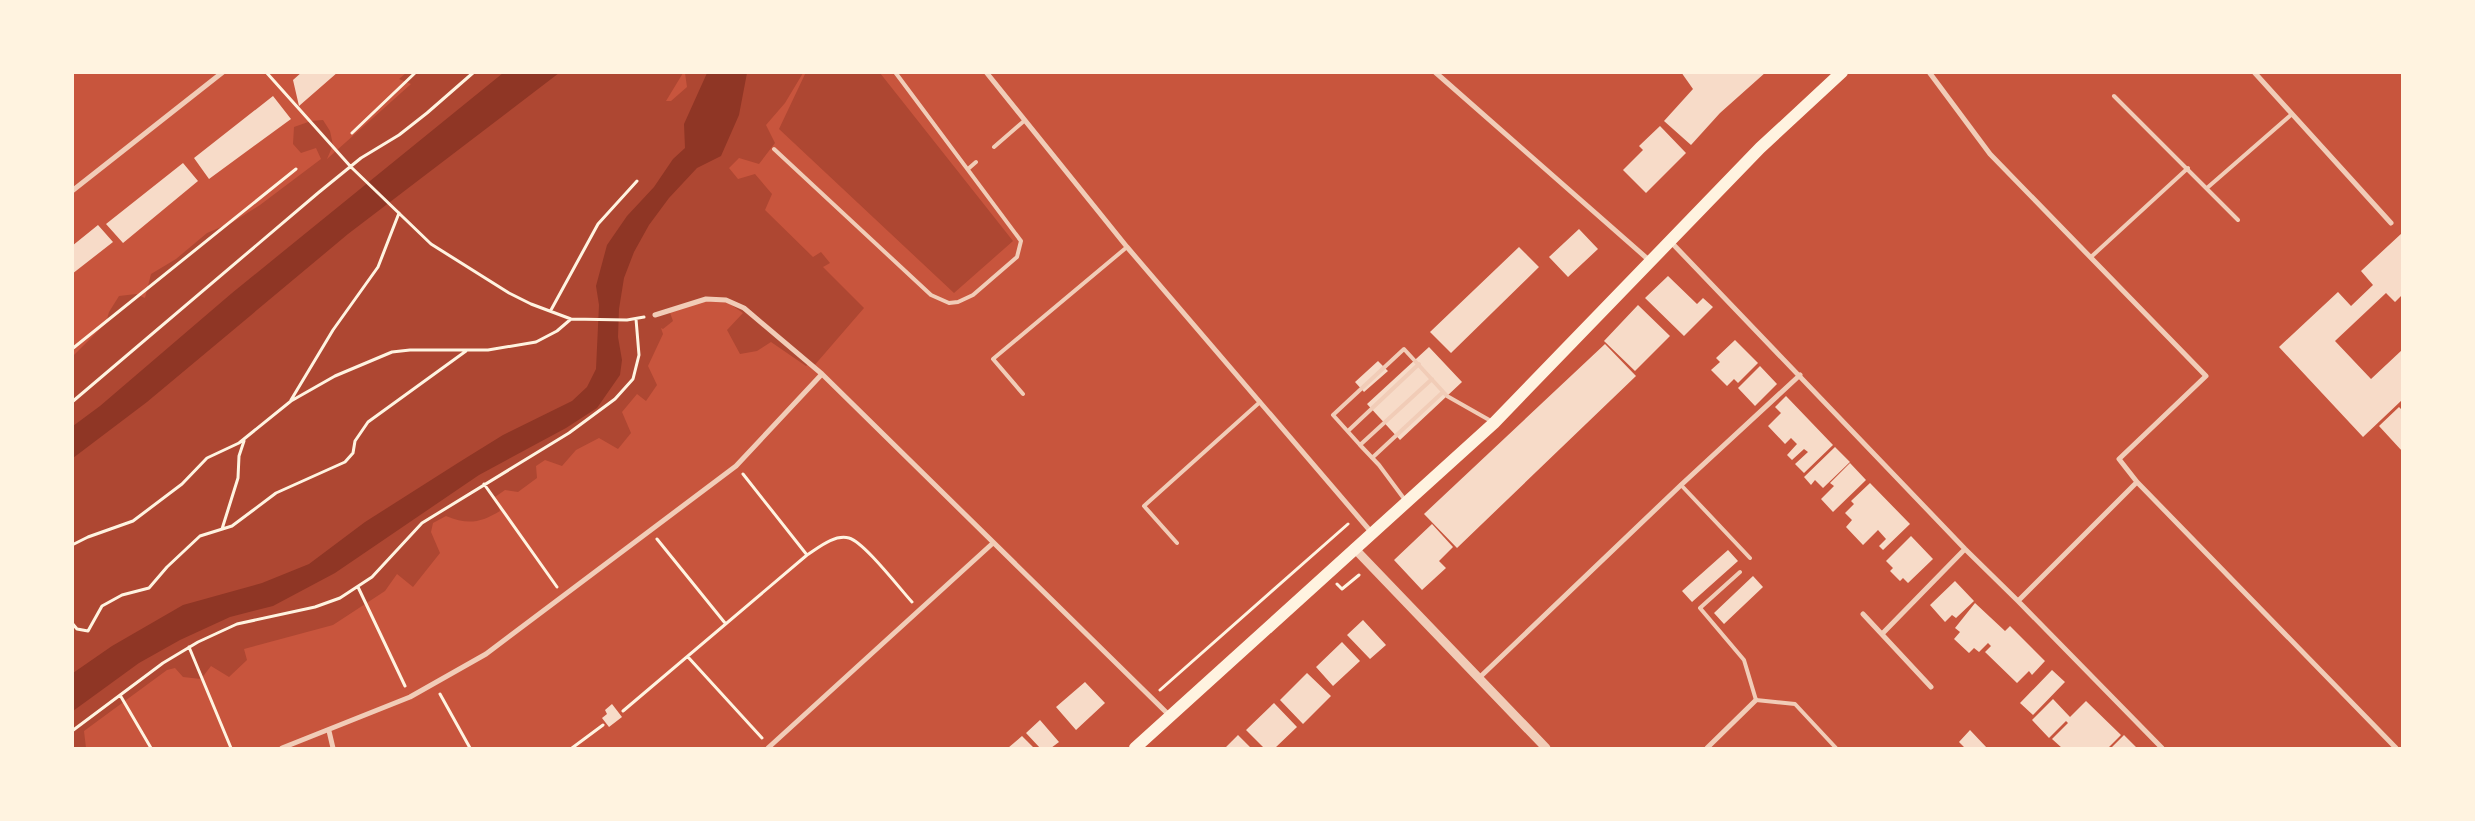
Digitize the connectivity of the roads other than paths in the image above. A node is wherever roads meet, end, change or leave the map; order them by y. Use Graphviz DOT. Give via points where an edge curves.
graph roads {
  1 [pos="223,72"];
  2 [pos="895,72"];
  3 [pos="986,72"];
  4 [pos="1436,72"];
  5 [pos="1842,72"];
  6 [pos="1929,72"];
  7 [pos="2254,72"];
  8 [pos="2114,96"];
  9 [pos="2292,114"];
  10 [pos="1024,121"];
  11 [pos="994,147"];
  12 [pos="774,149"];
  13 [pos="976,162"];
  14 [pos="2188,168"];
  15 [pos="968,169"];
  16 [pos="2207,188"];
  17 [pos="72,191"];
  18 [pos="2238,220"];
  19 [pos="2391,223"];
  20 [pos="1670,242"];
  21 [pos="1127,248"];
  22 [pos="2091,258"];
  23 [pos="1650,262"];
  24 [pos="655,314"];
  25 [pos="1418,364"];
  26 [pos="822,374"];
  27 [pos="1800,375"];
  28 [pos="1432,379"];
  29 [pos="1443,392"];
  30 [pos="1023,394"];
  31 [pos="1260,402"];
  32 [pos="1494,423"];
  33 [pos="1348,431"];
  34 [pos="1360,445"];
  35 [pos="1372,458"];
  36 [pos="2137,482"];
  37 [pos="1681,485"];
  38 [pos="1406,502"];
  39 [pos="1372,533"];
  40 [pos="993,543"];
  41 [pos="1177,544"];
  42 [pos="1354,548"];
  43 [pos="1965,549"];
  44 [pos="1750,558"];
  45 [pos="1740,572"];
  46 [pos="2018,601"];
  47 [pos="1864,614"];
  48 [pos="1882,634"];
  49 [pos="1479,678"];
  50 [pos="1931,687"];
  51 [pos="1756,700"];
  52 [pos="1170,717"];
  53 [pos="329,731"];
  54 [pos="769,747"];
  55 [pos="282,748"];
  56 [pos="333,748"];
  57 [pos="1135,748"];
  58 [pos="1546,748"];
  59 [pos="1707,748"];
  60 [pos="1836,748"];
  61 [pos="2162,748"];
  62 [pos="2396,748"];
  1 -- 17 [label="street"];
  2 -- 15 [label="lane"];
  3 -- 10 [label="street"];
  4 -- 23 [label="street"];
  5 -- 20 [label="main road" via="1760,148"];
  6 -- 22 [label="street" via="1990,154"];
  7 -- 9 [label="street"];
  8 -- 14 [label="lane"];
  9 -- 16 [label="lane"];
  9 -- 19 [label="street"];
  10 -- 11 [label="lane"];
  10 -- 21 [label="street"];
  12 -- 15 [label="lane" via="930,296 950,303 973,295 1017,257 1020,249 1021,241 1016,231"];
  13 -- 15 [label="lane"];
  14 -- 16 [label="lane"];
  14 -- 22 [label="lane"];
  16 -- 18 [label="lane"];
  20 -- 23 [label="main road"];
  20 -- 27 [label="street"];
  21 -- 30 [label="lane" via="993,358"];
  21 -- 31 [label="street"];
  22 -- 36 [label="street" via="2206,376 2120,459"];
  23 -- 32 [label="main road"];
  24 -- 26 [label="street" via="706,299 726,300 744,308"];
  25 -- 28 [label="lane"];
  25 -- 33 [label="lane"];
  25 -- 33 [label="lane" via="1404,349 1361,388 1333,415"];
  26 -- 40 [label="street"];
  26 -- 53 [label="street" via="736,466 486,654 435,685"];
  27 -- 37 [label="street"];
  27 -- 43 [label="street"];
  28 -- 29 [label="lane"];
  28 -- 34 [label="lane"];
  29 -- 32 [label="lane"];
  29 -- 35 [label="lane"];
  31 -- 39 [label="street"];
  31 -- 41 [label="lane" via="1144,506"];
  32 -- 38 [label="main road"];
  33 -- 34 [label="lane"];
  34 -- 35 [label="lane"];
  35 -- 38 [label="lane"];
  36 -- 46 [label="street"];
  36 -- 62 [label="street"];
  37 -- 44 [label="lane"];
  37 -- 49 [label="street"];
  38 -- 39 [label="main road"];
  39 -- 42 [label="main road"];
  40 -- 52 [label="street"];
  40 -- 54 [label="street"];
  42 -- 49 [label="street"];
  42 -- 52 [label="main road"];
  43 -- 46 [label="street"];
  43 -- 48 [label="street"];
  45 -- 51 [label="lane" via="1700,608 1744,660"];
  46 -- 61 [label="street"];
  47 -- 48 [label="street"];
  48 -- 50 [label="street"];
  49 -- 58 [label="street"];
  51 -- 59 [label="street"];
  51 -- 60 [label="lane" via="1795,704"];
  52 -- 57 [label="main road"];
  53 -- 55 [label="street"];
  53 -- 56 [label="street"];
}
